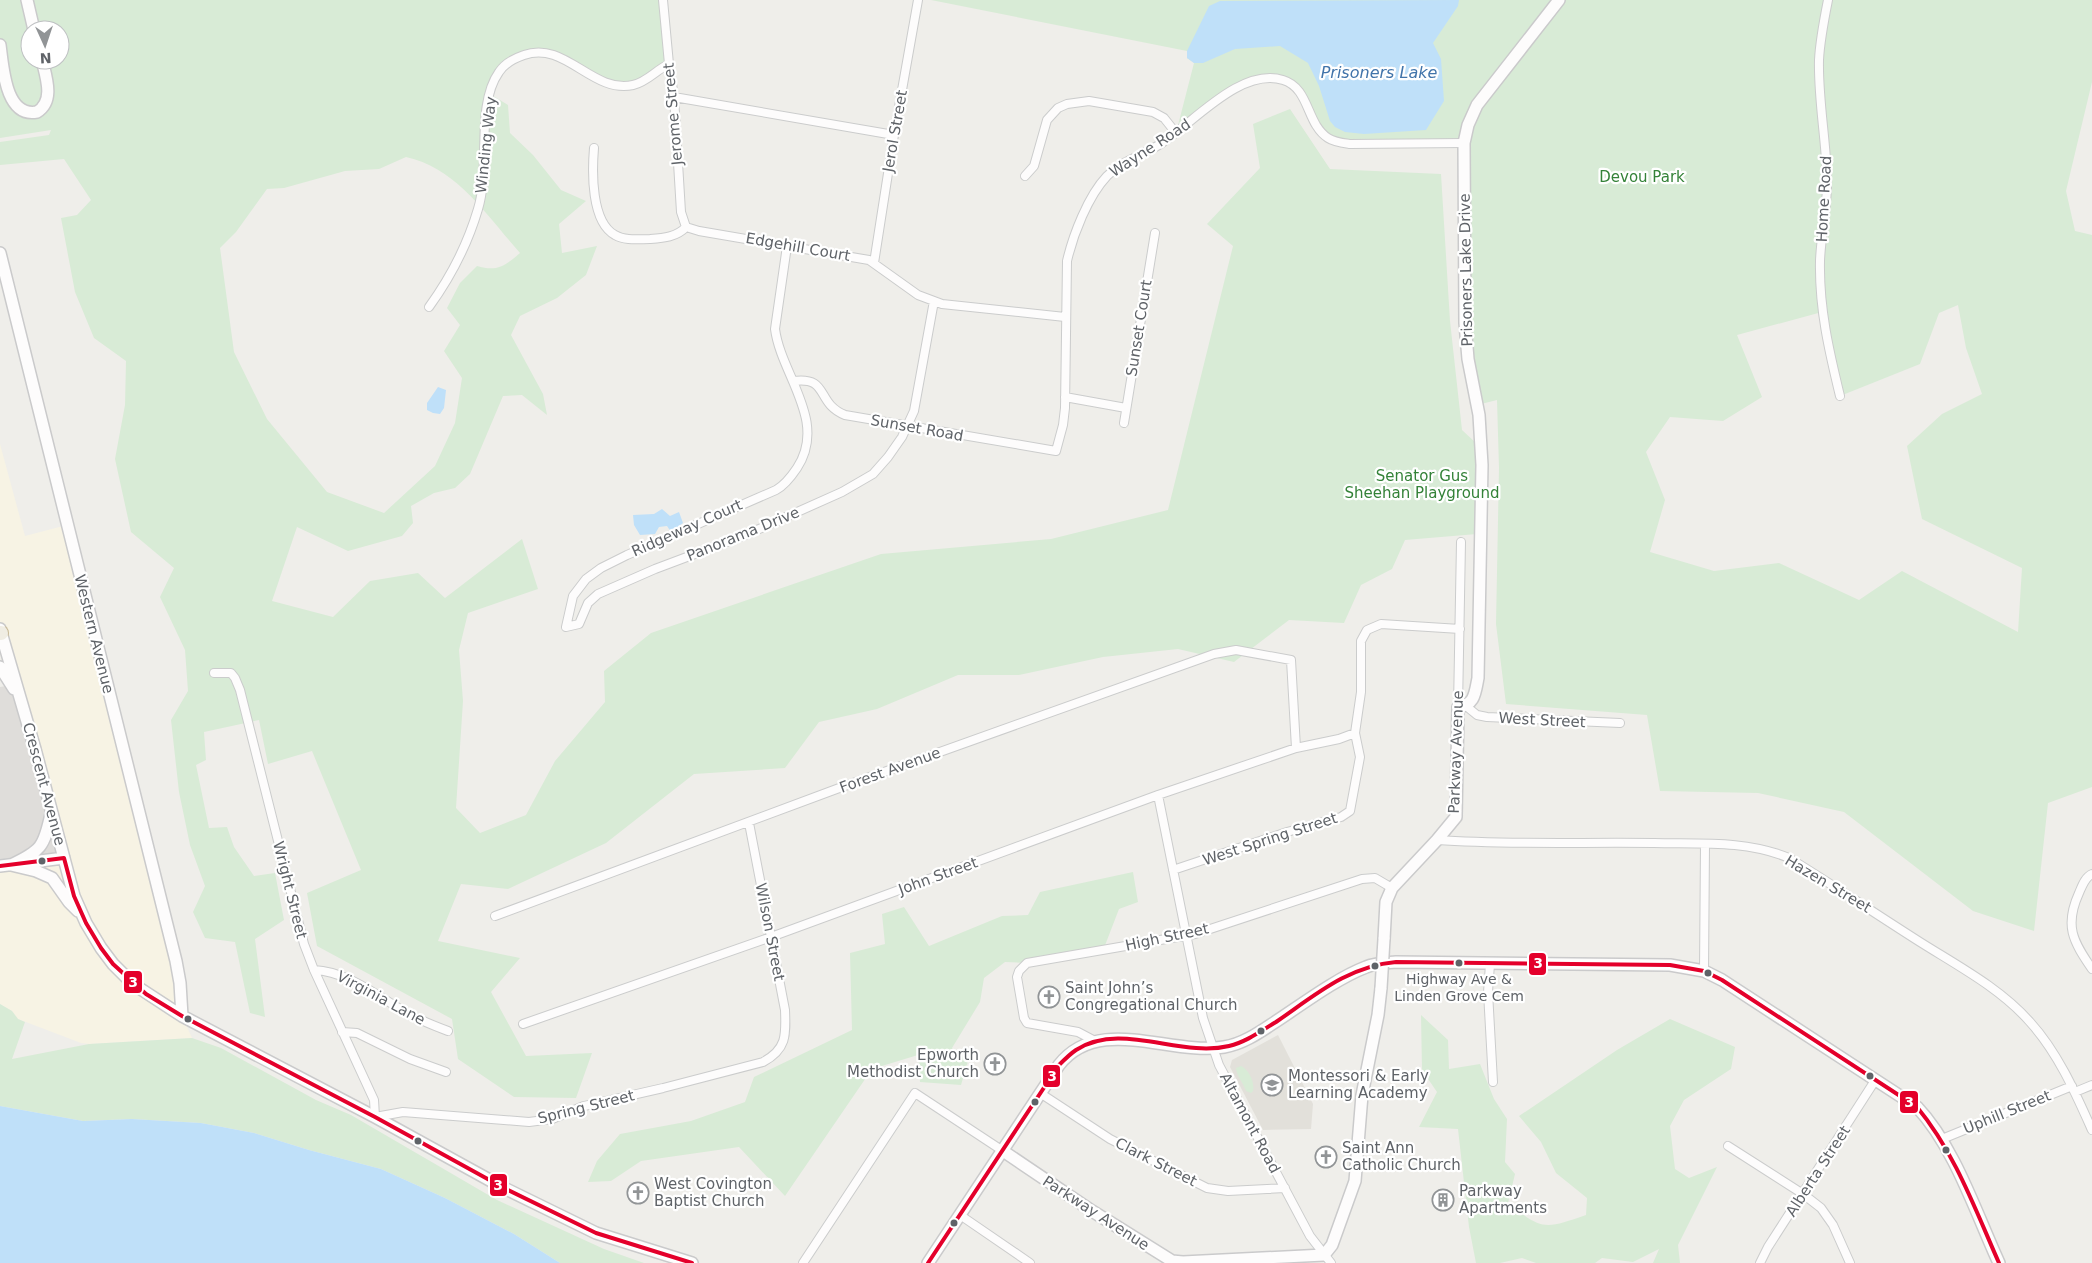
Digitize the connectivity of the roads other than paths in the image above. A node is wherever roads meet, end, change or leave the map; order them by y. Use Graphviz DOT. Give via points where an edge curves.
graph roads {
  1 [pos="27,0"];
  2 [pos="663,0"];
  3 [pos="918,0"];
  4 [pos="1559,0"];
  5 [pos="1828,0"];
  6 [pos="32,20"];
  7 [pos="0,45"];
  8 [pos="669,64"];
  9 [pos="45,70"];
  10 [pos="674,97"];
  11 [pos="1176,133"];
  12 [pos="894,135"];
  13 [pos="1464,143"];
  14 [pos="594,148"];
  15 [pos="1025,176"];
  16 [pos="686,227"];
  17 [pos="1155,233"];
  18 [pos="787,246"];
  19 [pos="0,252"];
  20 [pos="874,263"];
  21 [pos="934,301"];
  22 [pos="429,307"];
  23 [pos="1066,318"];
  24 [pos="793,381"];
  25 [pos="1840,396"];
  26 [pos="1065,397"];
  27 [pos="1126,408"];
  28 [pos="1124,423"];
  29 [pos="908,426"];
  30 [pos="1056,452"];
  31 [pos="1461,542"];
  32 [pos="573,596"];
  33 [pos="1460,629"];
  34 [pos="1,637"];
  35 [pos="0,667"];
  36 [pos="214,672"];
  37 [pos="1462,707"];
  38 [pos="24,710"];
  39 [pos="1620,723"];
  40 [pos="1355,733"];
  41 [pos="1296,748"];
  42 [pos="1158,795"];
  43 [pos="52,810"];
  44 [pos="749,823"];
  45 [pos="1437,840"];
  46 [pos="1704,844"];
  47 [pos="64,858"];
  48 [pos="5,866"];
  49 [pos="1173,870"];
  50 [pos="2092,874"];
  51 [pos="1392,888"];
  52 [pos="82,914"];
  53 [pos="494,916"];
  54 [pos="1186,935"];
  55 [pos="771,937"];
  56 [pos="1490,964"];
  57 [pos="2092,969"];
  58 [pos="314,970"];
  59 [pos="1704,971"];
  60 [pos="182,1016"];
  61 [pos="523,1024"];
  62 [pos="448,1031"];
  63 [pos="342,1032"];
  64 [pos="784,1040"];
  65 [pos="1095,1041"];
  66 [pos="1212,1048"];
  67 [pos="446,1072"];
  68 [pos="1876,1079"];
  69 [pos="1493,1082"];
  70 [pos="2092,1085"];
  71 [pos="2074,1089"];
  72 [pos="1040,1093"];
  73 [pos="375,1117"];
  74 [pos="2092,1130"];
  75 [pos="1942,1139"];
  76 [pos="1728,1146"];
  77 [pos="1003,1151"];
  78 [pos="1285,1188"];
  79 [pos="1803,1194"];
  80 [pos="960,1215"];
  81 [pos="1325,1260"];
  82 [pos="1164,1261"];
  83 [pos="692,1263"];
  84 [pos="803,1263"];
  85 [pos="928,1263"];
  86 [pos="1030,1263"];
  87 [pos="1760,1263"];
  88 [pos="1850,1263"];
  89 [pos="1999,1263"];
  1 -- 6 [label="street"];
  2 -- 8 [label="street, Jerome Street"];
  3 -- 12 [label="street, Jerol Street"];
  4 -- 13 [label="street, Prisoners Lake Drive" via="1477,105"];
  5 -- 25 [label="street, Home Road" via="1819,60 1827,179 1820,290 1826,336"];
  7 -- 9 [label="street" via="9,94 16,107 26,113 37,112 46,104"];
  8 -- 10 [label="street, Jerome Street"];
  8 -- 22 [label="street, Winding Way" via="632,85 609,84 558,56 544,53 526,54 503,67 495,78 486,111 484,182 479,208 459,256"];
  10 -- 12 [label="street"];
  10 -- 16 [label="street, Jerome Street" via="681,212"];
  11 -- 13 [label="street, Wayne Road" via="1226,94 1251,81 1278,78 1293,85 1307,103 1317,127 1334,141 1350,144"];
  11 -- 15 [label="street" via="1164,118 1153,112 1089,101 1067,104 1058,108 1048,120 1034,166"];
  11 -- 23 [label="street, Wayne Road" via="1124,162 1108,175 1094,194 1069,255"];
  12 -- 20 [label="street, Jerol Street"];
  13 -- 37 [label="street, Prisoners Lake Drive" via="1465,323 1479,415 1482,465 1478,678 1470,703"];
  14 -- 16 [label="street" via="598,211 608,230 619,237 635,239 661,238"];
  16 -- 18 [label="street, Edgehill Court"];
  17 -- 27 [label="street, Sunset Court"];
  18 -- 20 [label="street, Edgehill Court"];
  18 -- 24 [label="street" via="775,329 776,340"];
  19 -- 60 [label="street, Western Avenue" via="176,961"];
  20 -- 21 [label="street, Edgehill Court" via="918,295"];
  21 -- 23 [label="street, Edgehill Court"];
  21 -- 29 [label="street, Panorama Drive" via="918,394"];
  23 -- 26 [label="street, Wayne Road"];
  24 -- 29 [label="street, Sunset Road" via="810,380 818,385 831,407 845,415"];
  24 -- 32 [label="street, Ridgeway Court" via="808,424 808,443 790,479 776,490 610,564 586,579"];
  26 -- 27 [label="street"];
  26 -- 30 [label="street, Wayne Road" via="1063,425"];
  27 -- 28 [label="street, Sunset Court"];
  29 -- 30 [label="street, Sunset Road"];
  29 -- 32 [label="street, Panorama Drive" via="888,457 868,478 748,534 598,594 588,603 579,624 566,627"];
  31 -- 33 [label="street, Parkway Avenue"];
  33 -- 37 [label="street, Parkway Avenue"];
  33 -- 40 [label="street, West Spring Street" via="1381,624 1367,630 1360,646 1361,692"];
  34 -- 38 [label="street, Crescent Avenue"];
  35 -- 38 [label="street"];
  36 -- 58 [label="street, Wright Street" via="231,673 240,690 297,919"];
  37 -- 39 [label="street, West Street" via="1487,717"];
  37 -- 45 [label="street, Parkway Avenue" via="1456,816"];
  38 -- 43 [label="street, Crescent Avenue"];
  40 -- 41 [label="street, John Street"];
  40 -- 49 [label="street, West Spring Street" via="1360,757 1350,811 1341,817"];
  41 -- 42 [label="street, John Street"];
  41 -- 44 [label="street, Forest Avenue" via="1291,660 1236,650 1214,654"];
  42 -- 49 [label="street, Altamont Road"];
  42 -- 55 [label="street, John Street"];
  43 -- 47 [label="street, Crescent Avenue"];
  43 -- 48 [label="street" via="48,832 38,850"];
  44 -- 53 [label="street, Forest Avenue"];
  44 -- 55 [label="street, Wilson Street"];
  45 -- 46 [label="street, Hazen Street"];
  45 -- 51 [label="street, Parkway Avenue"];
  46 -- 59 [label="street"];
  46 -- 71 [label="street, Hazen Street" via="1750,846 1789,858 1950,961 2007,999 2031,1022"];
  47 -- 48 [label="street"];
  47 -- 52 [label="street, Crescent Avenue"];
  48 -- 52 [label="street" via="36,871 52,878"];
  49 -- 54 [label="street, Altamont Road"];
  50 -- 57 [label="street" via="2074,902 2071,934"];
  51 -- 54 [label="street, High Street" via="1375,878 1362,879"];
  51 -- 81 [label="street, Parkway Avenue, bridge" via="1386,902 1381,988 1363,1086 1355,1181"];
  52 -- 60 [label="street, Crescent Avenue" via="101,948 120,971 146,994"];
  54 -- 65 [label="street, High Street" via="1040,960 1027,963 1019,971 1017,977 1027,1023 1078,1032"];
  54 -- 66 [label="street, Altamont Road"];
  55 -- 61 [label="street, John Street"];
  55 -- 64 [label="street, Wilson Street" via="785,1010"];
  56 -- 59 [label="street" via="1656,965"];
  56 -- 66 [label="street" via="1396,962 1367,966 1246,1040"];
  56 -- 69 [label="street" via="1488,992"];
  58 -- 62 [label="street, Virginia Lane" via="332,972 385,998 415,1018"];
  58 -- 63 [label="street, Wright Street"];
  59 -- 68 [label="street"];
  60 -- 73 [label="street, Crescent Avenue"];
  63 -- 67 [label="street" via="357,1033 410,1059"];
  63 -- 73 [label="street, Wright Street" via="374,1100"];
  64 -- 73 [label="street, Spring Street" via="773,1057 763,1062 584,1106 552,1119 529,1122 402,1112"];
  65 -- 66 [label="street" via="1116,1039"];
  65 -- 72 [label="street" via="1068,1054"];
  66 -- 78 [label="street, Altamont Road"];
  68 -- 75 [label="street" via="1917,1107"];
  68 -- 79 [label="street, Alberta Street"];
  70 -- 71 [label="street, Uphill Street"];
  71 -- 74 [label="street, Hazen Street"];
  71 -- 75 [label="street, Uphill Street"];
  72 -- 77 [label="street"];
  72 -- 78 [label="street, Clark Street" via="1110,1139 1208,1188 1228,1191"];
  73 -- 83 [label="street, Crescent Avenue" via="504,1188 596,1233"];
  75 -- 89 [label="street"];
  76 -- 79 [label="street"];
  77 -- 80 [label="street"];
  77 -- 82 [label="street, Parkway Avenue"];
  77 -- 84 [label="street, Parkway Avenue" via="915,1093"];
  78 -- 81 [label="street, Altamont Road"];
  79 -- 87 [label="street, Alberta Street"];
  79 -- 88 [label="street" via="1821,1208 1833,1225"];
  80 -- 85 [label="street"];
  80 -- 86 [label="street"];
  81 -- 82 [label="street, Parkway Avenue"];
}
